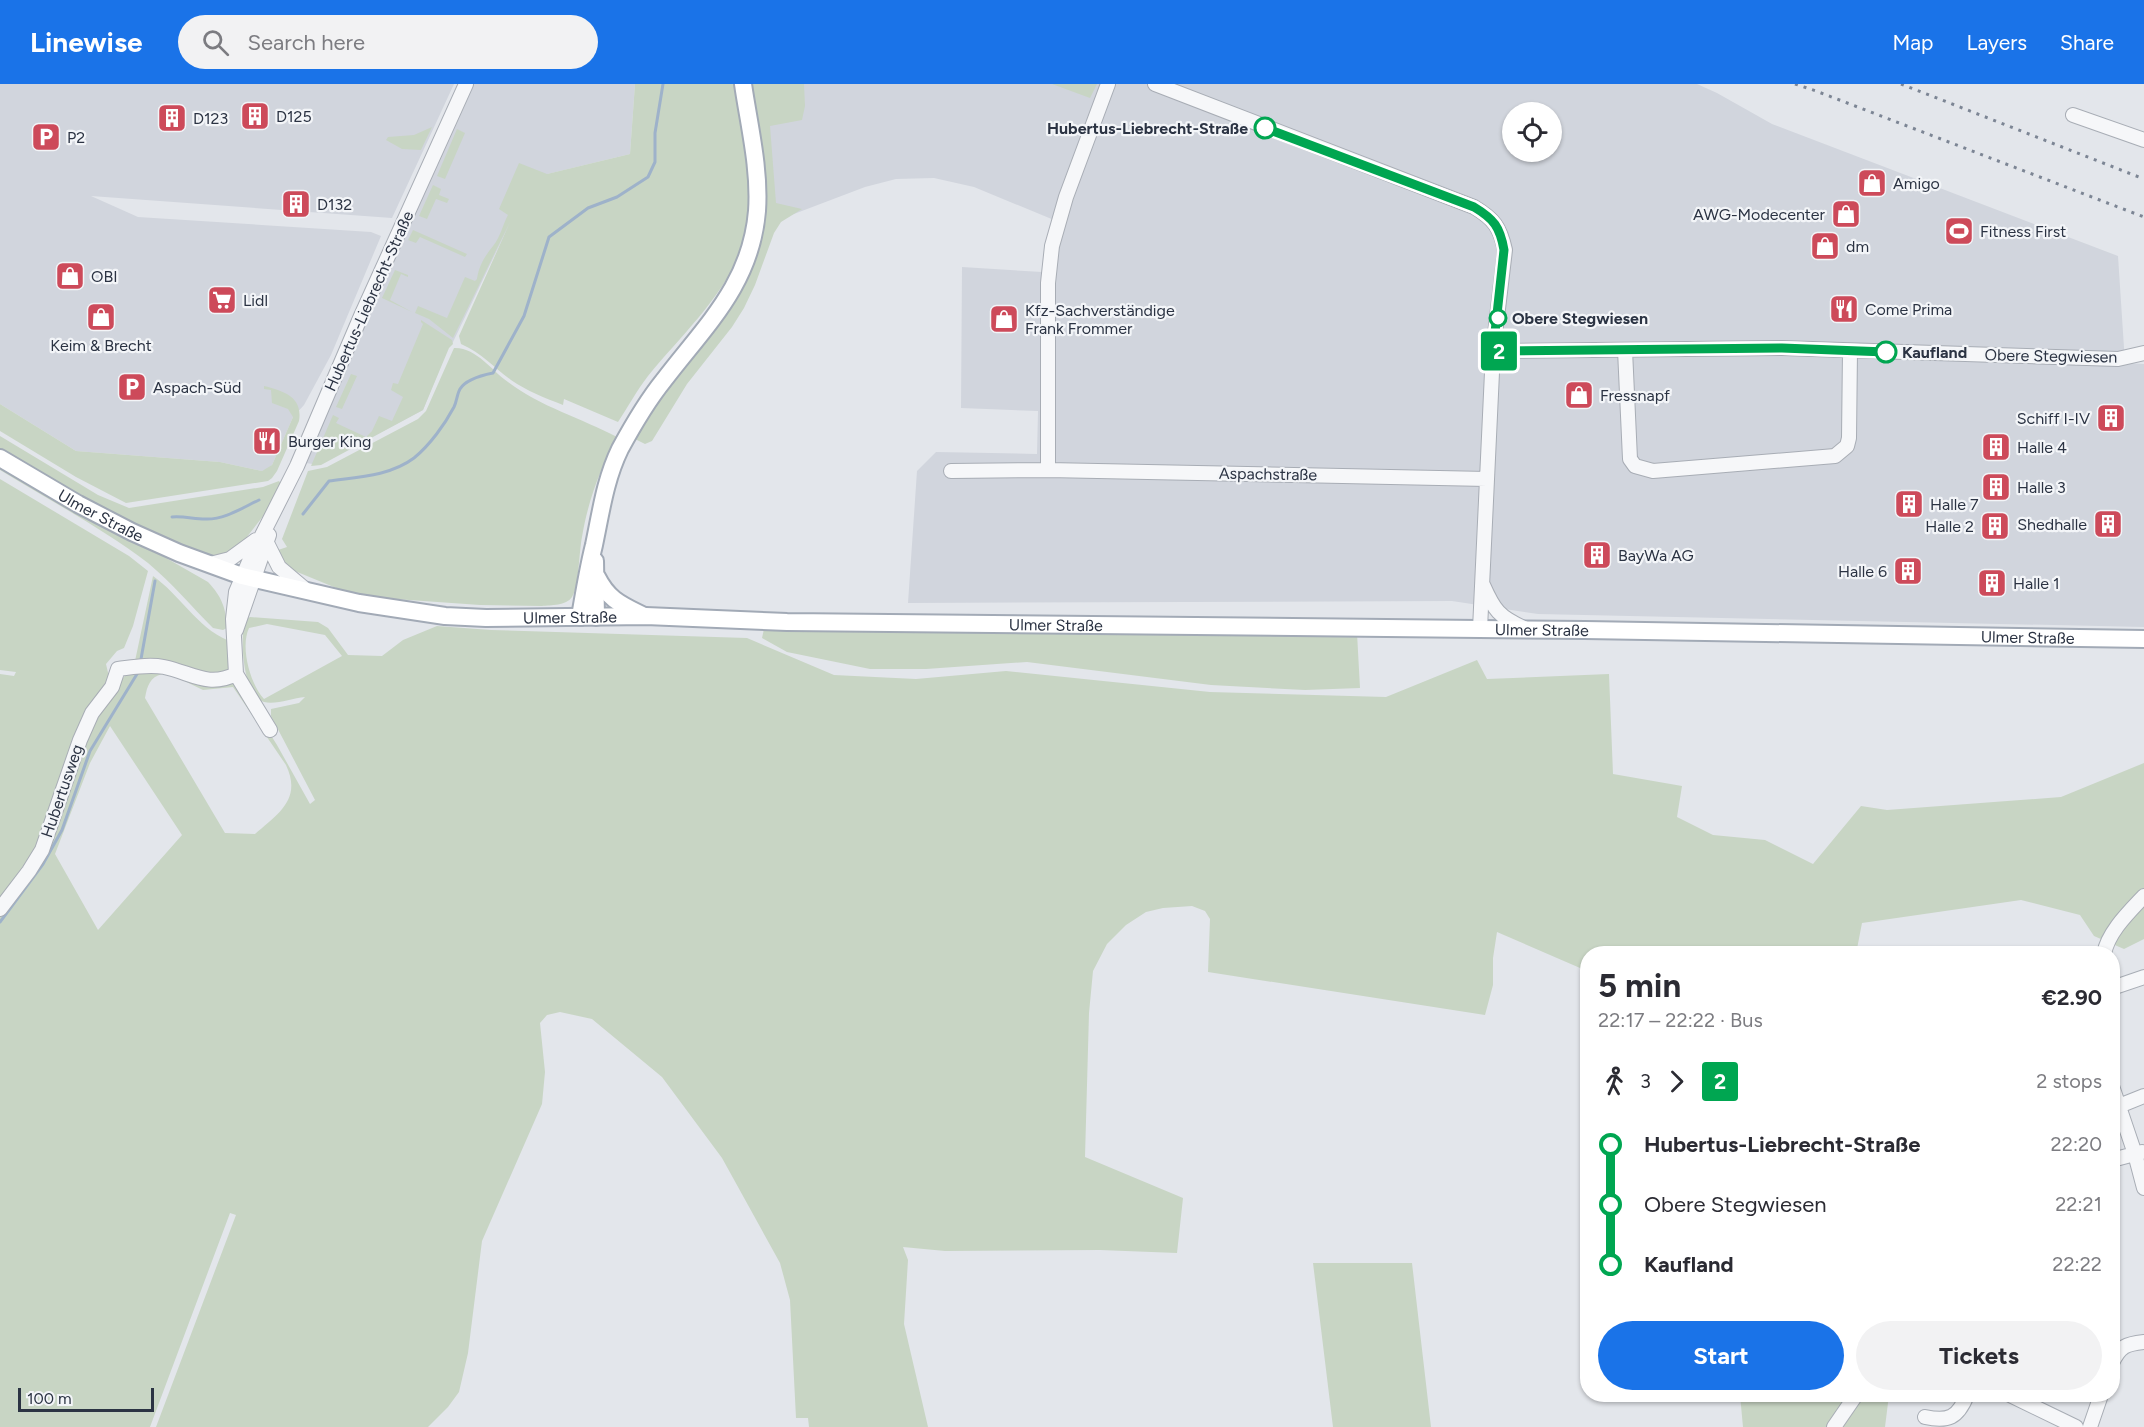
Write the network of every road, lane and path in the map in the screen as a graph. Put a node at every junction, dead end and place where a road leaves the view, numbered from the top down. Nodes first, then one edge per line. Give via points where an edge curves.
1 (466, 84) edge
2 (743, 84) edge
3 (1108, 84) edge
4 (1155, 84) edge
5 (2073, 115) dead end
6 (2144, 140) edge
7 (1625, 350) junction
8 (1493, 351) junction
9 (1850, 351) junction
10 (2144, 353) edge
11 (0, 458) edge
12 (1048, 470) junction
13 (951, 471) dead end
14 (1487, 479) junction
15 (264, 540) junction
16 (594, 545) junction
17 (210, 564) junction
18 (597, 575) junction
19 (249, 578) junction
20 (1482, 583) junction
21 (308, 591) junction
22 (646, 616) junction
23 (588, 617) junction
24 (1480, 629) junction
25 (1528, 630) junction
26 (2144, 639) edge
27 (236, 674) junction
28 (270, 730) dead end
29 (2144, 896) edge
30 (0, 909) edge
31 (2107, 946) edge
32 (2144, 977) edge
33 (2120, 985) edge
34 (2144, 1096) edge
35 (2120, 1106) edge
36 (2120, 1108) edge
37 (2140, 1152) edge
38 (2120, 1158) edge
39 (2144, 1188) edge
40 (2144, 1342) edge
41 (2120, 1349) edge
42 (1851, 1402) edge
43 (1963, 1402) edge
44 (2024, 1402) edge
45 (2099, 1402) edge
46 (1925, 1417) dead end
47 (1834, 1427) edge
48 (2076, 1427) edge
49 (2090, 1427) edge

1 - 15 street, Hubertus-Liebrecht-Straße
2 - 16 main road via 757,181 753,242 724,304 639,415 620,450 609,475
3 - 12 street via 1052,246 1048,283
4 - 8 street via 1488,215 1502,235 1504,250
5 - 6 street
7 - 8 street, Obere Stegwiesen
7 - 9 street, Obere Stegwiesen
7 - 9 street via 1630,459 1635,466 1653,471 1836,456 1847,446 1849,438
8 - 14 street
9 - 10 street, Obere Stegwiesen via 2118,359
11 - 17 main road, Ulmer Straße via 132,532
12 - 13 street, Aspachstraße
12 - 14 street, Aspachstraße
14 - 20 street
15 - 17 street via 230,559
15 - 19 street, Hubertus-Liebrecht-Straße
15 - 21 street via 279,567
16 - 18 main road
16 - 23 main road via 588,564
17 - 19 main road, Ulmer Straße
18 - 22 main road via 604,591 618,603
18 - 23 main road
19 - 21 main road, Ulmer Straße
19 - 27 street, Hubertus-Liebrecht-Straße via 233,605
20 - 24 street
20 - 25 street via 1499,615
21 - 23 main road, Ulmer Straße via 445,616
22 - 23 main road, Ulmer Straße
22 - 24 main road, Ulmer Straße
24 - 25 main road, Ulmer Straße
25 - 26 main road, Ulmer Straße
27 - 28 street
27 - 30 street, Hubertusweg via 209,681 163,667 118,669 112,687 92,713 80,740 42,850
29 - 31 street
32 - 33 street
34 - 35 street
36 - 37 street
37 - 38 street
37 - 39 street
40 - 41 street
42 - 47 street
43 - 46 street via 1948,1419
44 - 48 street
45 - 49 street

